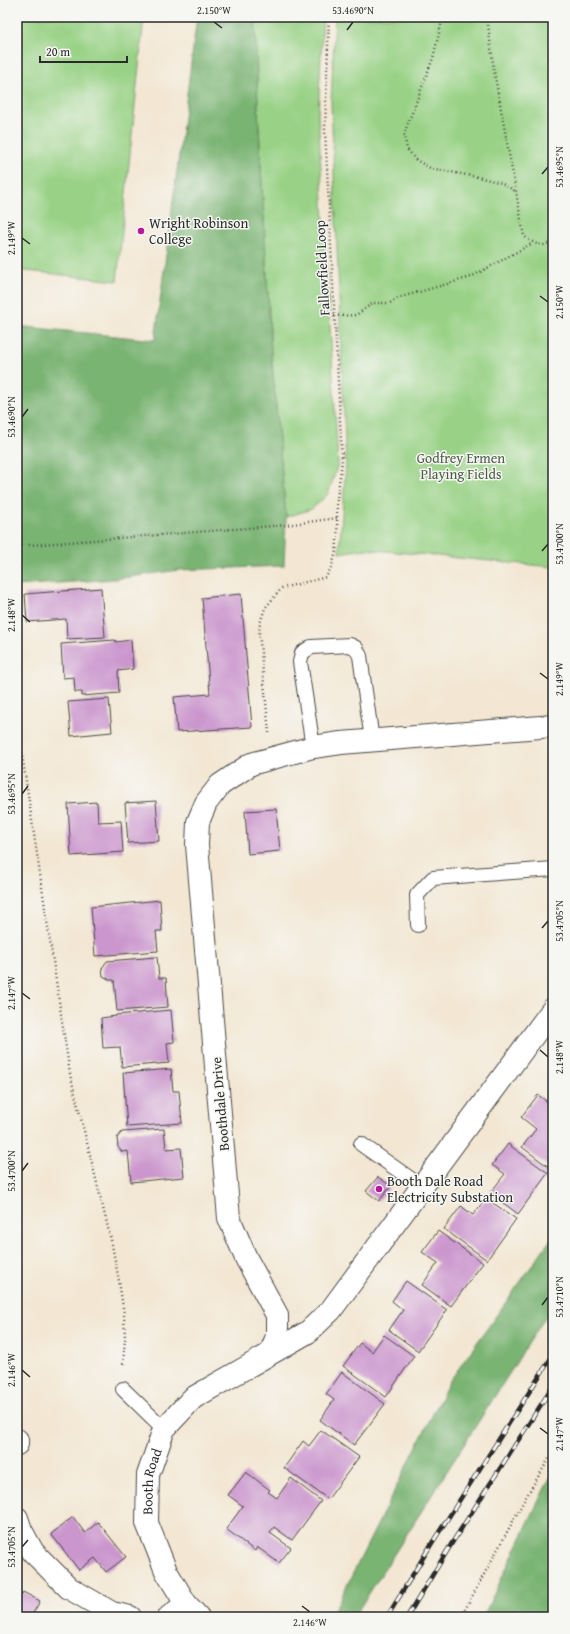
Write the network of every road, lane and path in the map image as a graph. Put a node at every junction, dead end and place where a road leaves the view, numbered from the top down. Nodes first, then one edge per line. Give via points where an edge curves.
1 (329, 17) edge
2 (443, 17) edge
3 (487, 17) edge
4 (516, 192) junction
5 (553, 240) edge
6 (533, 243) junction
7 (334, 316) junction
8 (337, 518) junction
9 (17, 545) edge
10 (17, 721) edge
11 (553, 726) edge
12 (269, 735) dead end
13 (372, 740) junction
14 (313, 747) junction
15 (553, 869) edge
16 (418, 925) dead end
17 (553, 1009) edge
18 (361, 1144) dead end
19 (422, 1187) junction
20 (271, 1352) junction
21 (123, 1389) joint
22 (164, 1429) junction
23 (17, 1440) edge
24 (17, 1444) edge
25 (553, 1452) edge
26 (18, 1527) edge
27 (192, 1611) edge
28 (130, 1617) edge
29 (169, 1617) edge
30 (461, 1617) edge

1 - 7 path, Fallowfield Loop via 325,129
2 - 4 path via 433,58 404,134 407,149 416,160 430,168 501,183
3 - 4 path via 495,78
4 - 6 path via 524,236
5 - 6 path via 540,246
6 - 7 path via 471,277 398,298 390,303 373,303 356,315
7 - 8 path, Fallowfield Loop via 342,460
8 - 9 path via 286,525
8 - 12 path, Fallowfield Loop via 338,545 326,577 282,588 265,608 260,623
10 - 21 path via 70,1074 119,1281 125,1338
11 - 13 street, Boothdale Drive
13 - 14 street, Boothdale Drive
13 - 14 lane via 360,656 356,648 350,645 311,647 302,653 300,662
14 - 20 street, Boothdale Drive via 251,764 220,785 206,803 198,822 229,1218 246,1258 277,1315 277,1336
15 - 16 lane via 433,878 417,895
17 - 19 street
18 - 19 lane
19 - 20 street via 331,1310 308,1332
20 - 22 street via 193,1398
21 - 22 lane
22 - 27 street, Booth Road via 148,1475 147,1523 166,1570
23 - 24 street
25 - 30 path
26 - 28 street via 33,1552 69,1588 112,1613
27 - 29 street

